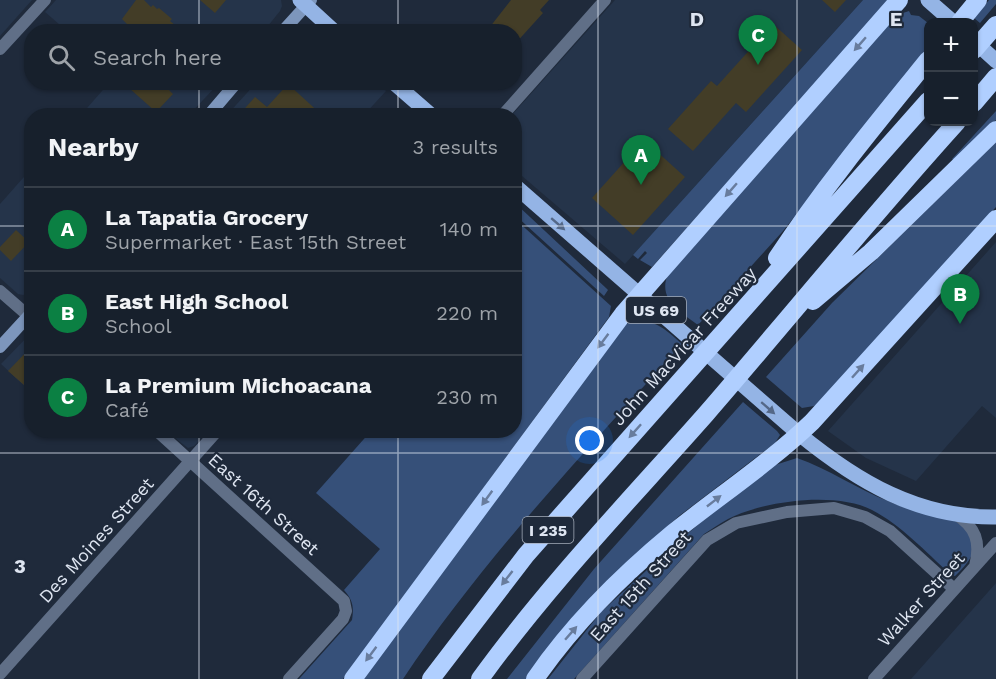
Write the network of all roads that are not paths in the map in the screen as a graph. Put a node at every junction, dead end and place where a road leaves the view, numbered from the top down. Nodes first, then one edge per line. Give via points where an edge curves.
1 (45, 0) edge
2 (605, 0) edge
3 (899, 0) edge
4 (978, 0) edge
5 (306, 2) edge
6 (932, 4) edge
7 (948, 18) edge
8 (963, 18) edge
9 (288, 24) edge
10 (327, 24) edge
11 (996, 25) edge
12 (978, 44) edge
13 (978, 45) edge
14 (0, 50) edge
15 (996, 61) edge
16 (924, 65) edge
17 (996, 77) edge
18 (230, 90) edge
19 (402, 90) edge
20 (978, 98) edge
21 (924, 106) edge
22 (215, 108) edge
23 (423, 108) edge
24 (509, 108) edge
25 (953, 126) edge
26 (996, 130) edge
27 (522, 192) edge
28 (996, 219) edge
29 (0, 291) edge
30 (639, 295) junction
31 (24, 310) edge
32 (742, 312) junction
33 (24, 321) edge
34 (777, 331) junction
35 (0, 347) edge
36 (799, 434) junction
37 (164, 438) edge
38 (211, 438) edge
39 (190, 462) junction
40 (954, 514) junction
41 (996, 517) edge
42 (996, 543) edge
43 (974, 567) junction
44 (954, 589) junction
45 (0, 674) edge
46 (289, 679) edge
47 (353, 679) edge
48 (431, 679) edge
49 (480, 679) edge
50 (535, 679) edge
51 (582, 679) edge
52 (874, 679) edge

1 - 14 street
2 - 24 street
3 -> 30 highway
4 - 8 highway
5 - 9 main road
5 - 10 main road
6 - 7 main road
11 - 13 highway
12 - 15 main road
16 - 32 highway via 808,213
17 - 20 highway
18 - 22 main road
19 - 23 main road
21 - 32 highway, John MacVicar Freeway / I 235
25 - 34 highway, I 235
26 - 34 highway via 871,252
27 -> 30 main road, US 69
36 -> 28 highway
29 - 31 street
30 -> 36 main road, US 69
30 -> 47 highway
32 -> 48 highway, John MacVicar Freeway / I 235 via 526,555
33 - 35 main road
34 - 49 highway, I 235 via 551,587
36 - 40 main road, US 69 via 847,471 893,497
50 -> 36 highway via 593,607 634,566
37 - 39 street, East 16th Street
38 - 39 street, Des Moines Street
39 - 45 street, Des Moines Street
39 - 46 street, East 16th Street via 346,606 343,620
40 - 41 main road, US 69
40 - 43 street via 973,530 978,554
42 - 43 street, Walker Street
43 - 44 street, Walker Street
44 - 51 street, East 15th Street via 890,531 858,515 834,508 787,512 736,523 707,540
44 - 52 street, Walker Street

